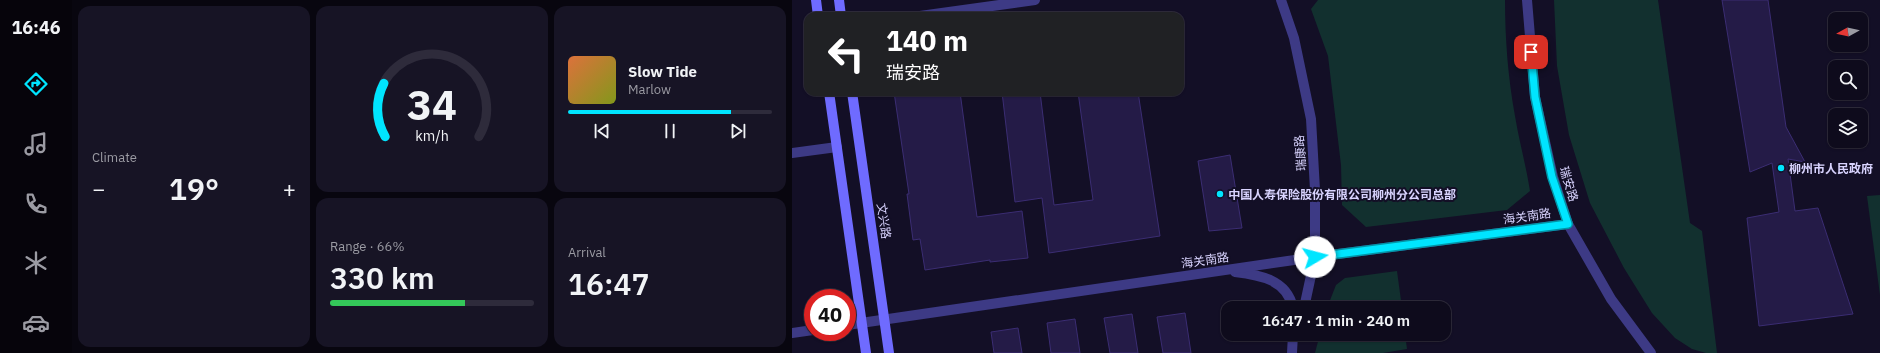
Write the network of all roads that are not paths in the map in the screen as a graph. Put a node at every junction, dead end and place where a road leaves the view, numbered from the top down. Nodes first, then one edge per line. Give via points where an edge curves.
1 (816, 0) edge
2 (839, 0) edge
3 (1034, 0) edge
4 (1281, 0) edge
5 (1527, 0) edge
6 (818, 12) edge
7 (840, 12) edge
8 (948, 12) edge
9 (830, 96) edge
10 (853, 96) edge
11 (837, 147) junction
12 (792, 153) edge
13 (1568, 224) junction
14 (1315, 257) junction
15 (1223, 270) junction
16 (1290, 301) edge
17 (1306, 301) edge
18 (885, 320) junction
19 (862, 323) junction
20 (856, 324) edge
21 (804, 331) edge
22 (792, 333) edge
23 (1293, 341) edge
24 (1296, 341) edge
25 (866, 353) edge
26 (889, 353) edge
27 (1292, 353) edge
28 (1651, 353) edge

1 - 6 main road
2 - 7 main road
3 - 8 street
4 - 14 street, 瑞康路 via 1294,38 1311,119
5 - 13 street, 瑞安路 via 1535,97 1552,177
9 - 11 main road
10 - 18 main road, 文兴路
11 - 12 street
11 - 19 main road
13 - 14 street, 海关南路
13 - 28 street, 瑞安路 via 1611,299
14 - 15 street, 海关南路
14 - 17 street, 瑞康路
15 - 16 street via 1257,275 1275,281
15 - 18 street, 海关南路
18 - 19 street, 海关南路
18 - 26 main road, 文兴路
19 - 20 street, 海关南路
19 - 25 main road
21 - 22 street
23 - 27 street
24 - 27 street

